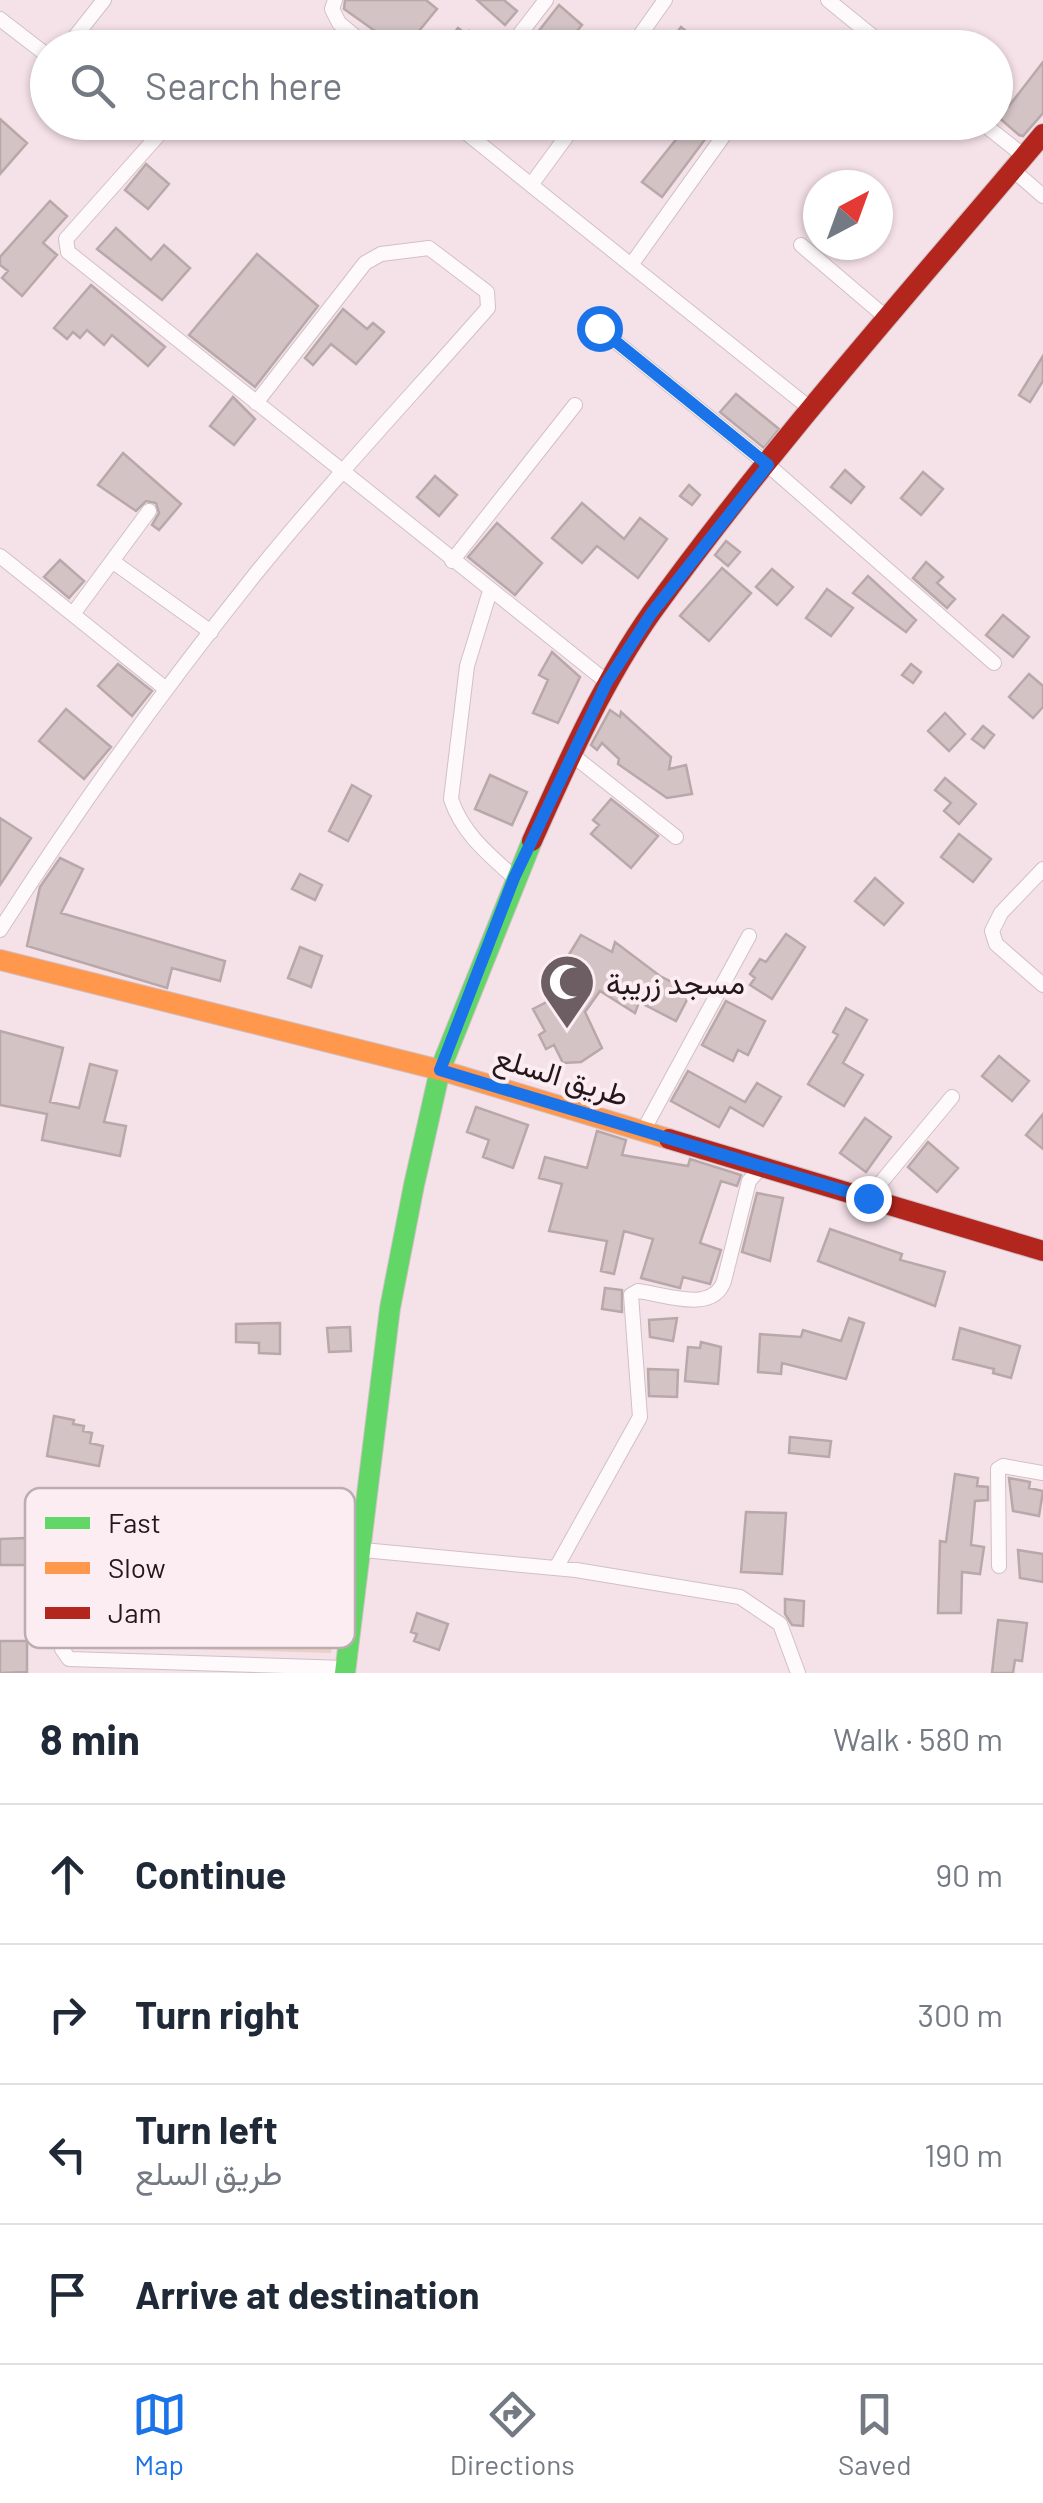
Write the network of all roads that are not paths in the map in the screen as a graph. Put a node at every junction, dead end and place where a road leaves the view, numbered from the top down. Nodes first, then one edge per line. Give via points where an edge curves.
1 (104, 0) edge
2 (335, 0) edge
3 (546, 0) edge
4 (665, 0) edge
5 (828, 0) edge
6 (0, 20) edge
7 (80, 30) edge
8 (349, 30) edge
9 (523, 30) edge
10 (644, 30) edge
11 (864, 30) edge
12 (30, 42) edge
13 (1043, 134) edge
14 (154, 140) edge
15 (475, 140) edge
16 (563, 140) edge
17 (720, 140) edge
18 (998, 140) edge
19 (1019, 163) junction
20 (530, 184) junction
21 (1043, 196) edge
22 (801, 245) dead end
23 (631, 265) junction
24 (888, 320) junction
25 (599, 328) dead end
26 (256, 402) junction
27 (575, 405) dead end
28 (812, 410) junction
29 (768, 465) junction
30 (343, 473) junction
31 (149, 511) dead end
32 (0, 556) edge
33 (112, 561) junction
34 (452, 561) junction
35 (490, 591) junction
36 (73, 614) junction
37 (210, 632) junction
38 (994, 663) dead end
39 (607, 682) junction
40 (166, 689) junction
41 (572, 754) junction
42 (676, 837) dead end
43 (1043, 869) edge
44 (514, 878) junction
45 (0, 930) edge
46 (749, 936) dead end
47 (0, 960) edge
48 (1043, 984) edge
49 (440, 1070) junction
50 (952, 1096) dead end
51 (643, 1131) junction
52 (762, 1166) junction
53 (868, 1198) junction
54 (1043, 1251) edge
55 (1043, 1473) edge
56 (364, 1550) junction
57 (999, 1566) dead end
58 (556, 1568) junction
59 (355, 1610) edge
60 (62, 1648) edge
61 (346, 1670) edge
62 (798, 1673) edge

1 - 7 street
2 - 8 street via 332,8
3 - 9 street
4 - 10 street
5 - 11 street
6 - 12 street
13 - 19 street
14 - 26 street via 64,244
15 - 20 street
16 - 20 street
17 - 23 street
18 - 19 street
19 - 21 street
19 - 24 street
20 - 23 street
22 - 24 street
23 - 28 street
24 - 28 street
25 - 29 street
26 - 30 street
26 - 30 street via 366,263 382,254 429,248 447,258 487,292 488,308
27 - 34 street
28 - 29 street
29 - 38 street
29 - 39 street via 651,614
30 - 34 street
30 - 37 street
31 - 33 street
32 - 36 street
33 - 36 street
33 - 37 street
34 - 35 street
35 - 39 street
35 - 44 street via 467,666 451,799 481,848
36 - 40 street
37 - 40 street
39 - 41 street
40 - 45 street
41 - 42 street
41 - 44 street
43 - 48 street via 992,931 996,944
44 - 49 street
46 - 51 street
47 - 49 street, طريق السلع
49 - 51 street, طريق السلع
49 - 56 street via 390,1308
50 - 53 street
51 - 52 street, طريق السلع
52 - 53 street, طريق السلع
52 - 58 street via 748,1181 715,1296 703,1301 638,1290 631,1296 640,1416
53 - 54 street, طريق السلع
55 - 57 street via 998,1469
56 - 58 street
56 - 59 street
58 - 62 street via 740,1597 780,1624
60 - 61 street via 70,1659

